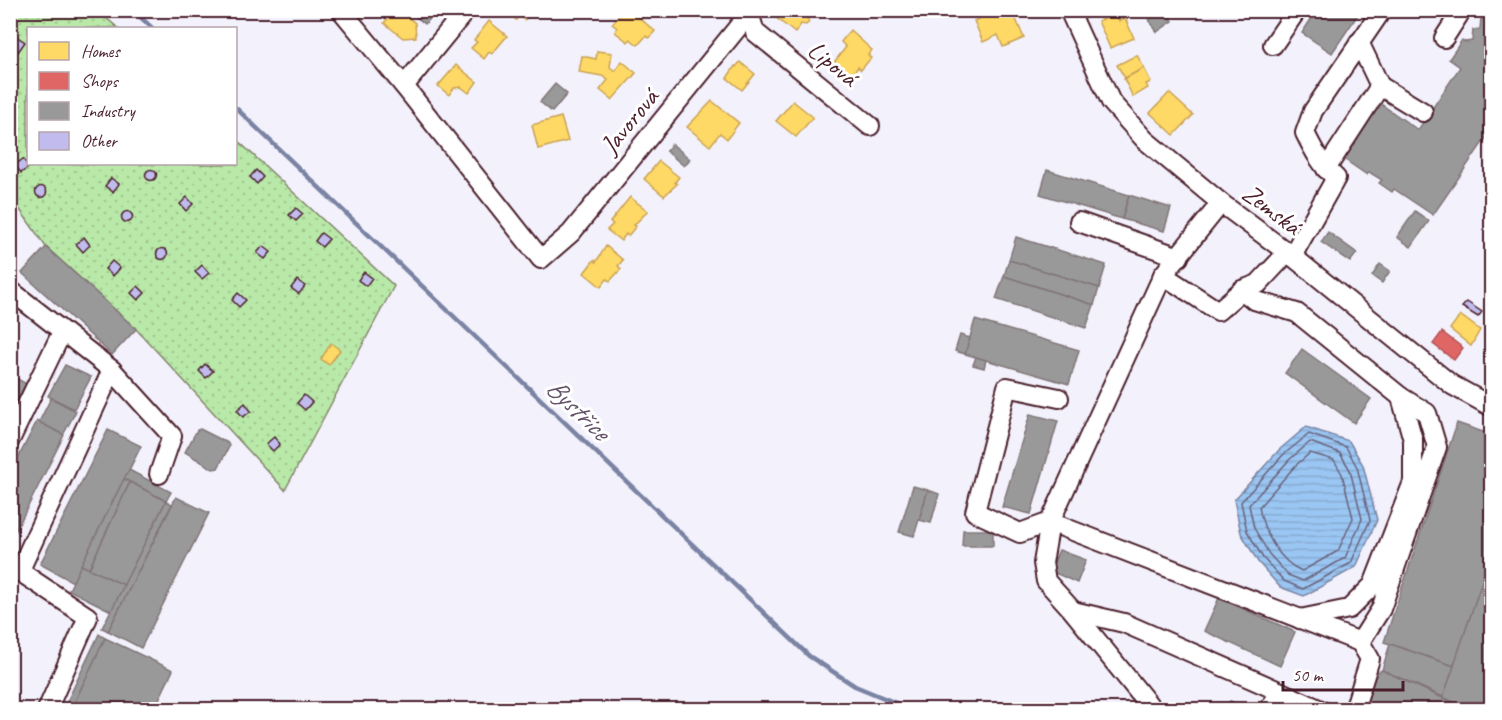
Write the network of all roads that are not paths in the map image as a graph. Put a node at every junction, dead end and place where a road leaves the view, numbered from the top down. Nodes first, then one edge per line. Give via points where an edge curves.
1 (341, 10) edge
2 (466, 10) edge
3 (1069, 10) edge
4 (1297, 10) edge
5 (1382, 10) edge
6 (1462, 10) edge
7 (750, 11) edge
8 (1444, 38) dead end
9 (1359, 42) junction
10 (1273, 45) dead end
11 (405, 86) junction
12 (1380, 86) junction
13 (1423, 112) dead end
14 (870, 126) dead end
15 (1326, 169) junction
16 (1221, 203) junction
17 (1078, 222) dead end
18 (1290, 255) junction
19 (1179, 257) junction
20 (1163, 275) junction
21 (10, 290) edge
22 (1242, 290) junction
23 (62, 332) junction
24 (112, 370) junction
25 (1401, 397) junction
26 (1059, 398) dead end
27 (1491, 407) edge
28 (10, 440) edge
29 (159, 474) dead end
30 (1050, 522) junction
31 (15, 568) edge
32 (1073, 611) junction
33 (1300, 619) junction
34 (1360, 642) junction
35 (1281, 692) junction
36 (47, 710) edge
37 (1153, 710) edge
38 (1268, 710) edge
39 (1321, 710) edge
40 (1354, 710) edge

1 - 11 street
2 - 11 street
3 - 16 street, Zemská via 1111,102 1145,140
4 - 10 street
5 - 9 street
6 - 8 street
7 - 11 street, Javorová via 571,233 541,259
7 - 14 street, Lipová via 755,33
9 - 12 street
9 - 15 street via 1313,111 1305,133
12 - 13 street
12 - 15 street
15 - 18 street via 1336,178
16 - 18 street, Zemská
16 - 19 street
17 - 19 street
18 - 22 street via 1258,284
18 - 27 street, Zemská via 1452,385
19 - 20 street
20 - 22 street via 1218,311
20 - 30 street
21 - 23 street
22 - 25 street via 1254,300 1297,313
23 - 24 street
23 - 28 street
24 - 29 street via 172,436
24 - 31 street
25 - 33 street via 1413,440 1413,482 1373,585 1349,609
25 - 34 street via 1427,412 1437,447 1381,609
26 - 30 street via 1007,387 975,512 1020,533
30 - 32 street via 1043,563 1046,581
30 - 33 street
31 - 36 street via 88,616
32 - 35 street via 1124,623
32 - 37 street
33 - 34 street
34 - 40 street via 1370,660
35 - 38 street
35 - 39 street

